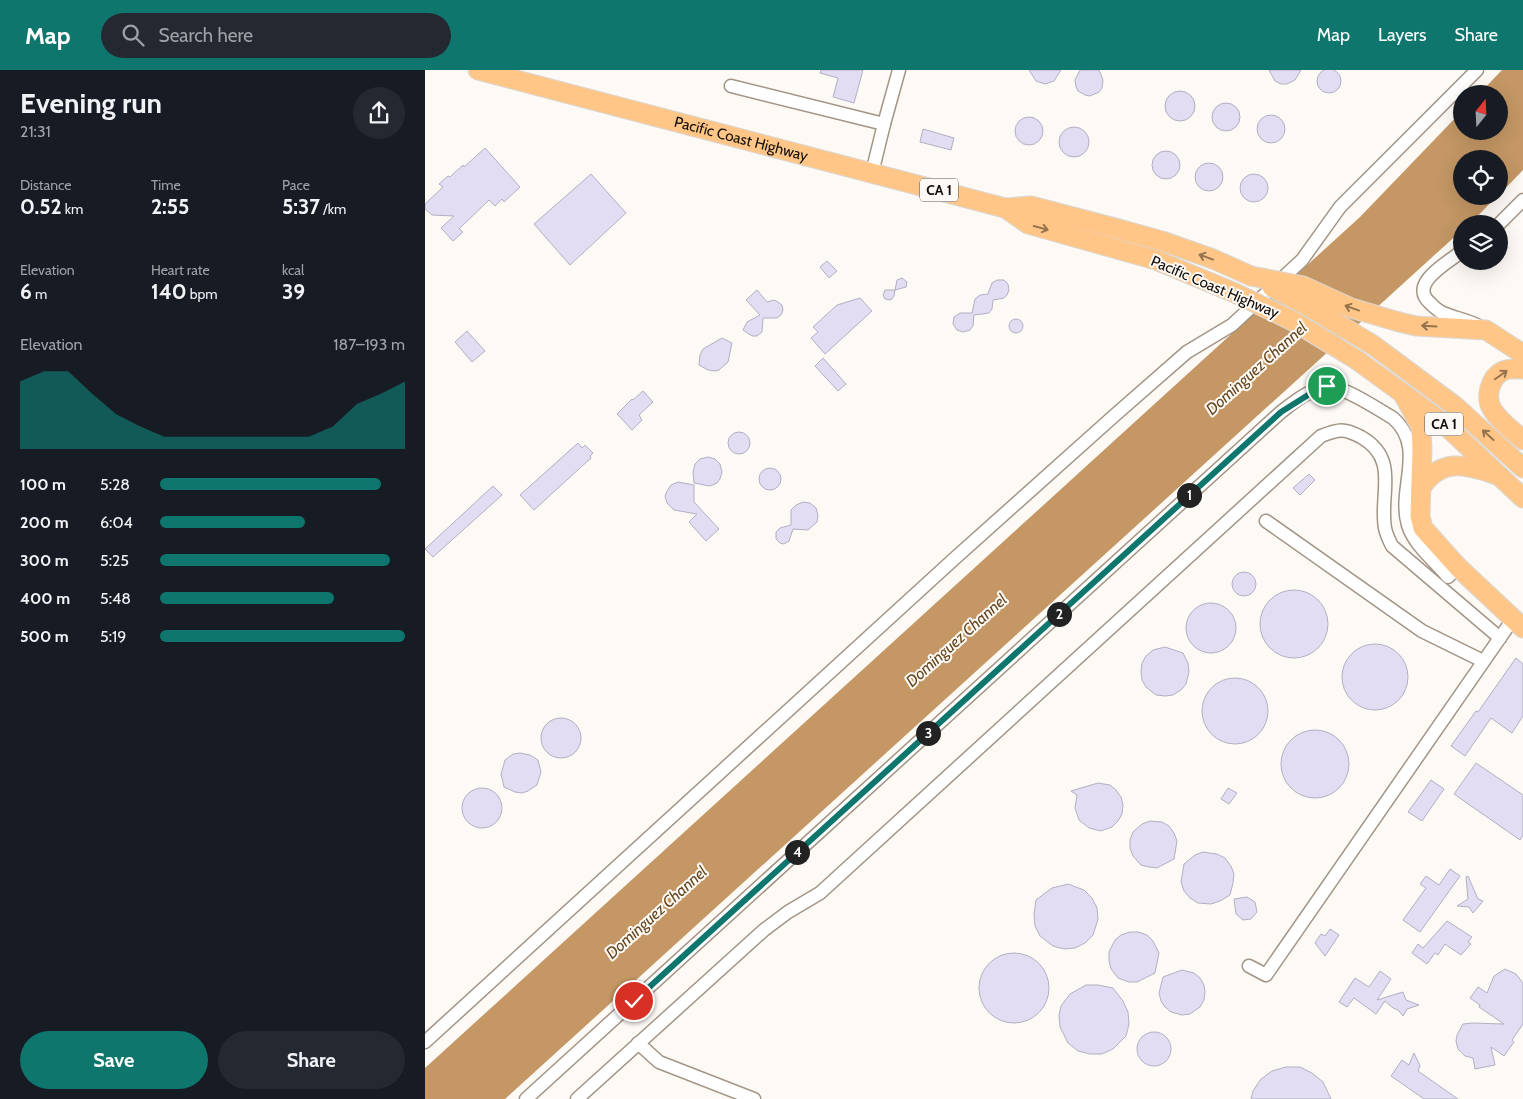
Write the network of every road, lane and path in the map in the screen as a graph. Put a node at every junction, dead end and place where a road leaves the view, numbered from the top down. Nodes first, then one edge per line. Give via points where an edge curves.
1 (478, 70) edge
2 (899, 70) edge
3 (1477, 70) edge
4 (508, 74) edge
5 (731, 86) dead end
6 (884, 124) junction
7 (872, 173) junction
8 (1523, 200) edge
9 (1005, 208) junction
10 (1508, 215) edge
11 (1453, 258) edge
12 (1251, 276) junction
13 (1486, 330) junction
14 (1523, 354) edge
15 (1523, 369) edge
16 (1403, 394) junction
17 (1523, 440) edge
18 (1523, 468) edge
19 (1499, 475) junction
20 (1421, 488) junction
21 (1523, 498) edge
22 (1265, 521) dead end
23 (1459, 567) junction
24 (1518, 623) edge
25 (1500, 638) junction
26 (1483, 661) junction
27 (1249, 966) dead end
28 (425, 1042) edge
29 (638, 1043) junction
30 (747, 1098) edge
31 (526, 1099) edge
32 (577, 1099) edge

1 - 4 highway, Pacific Coast Highway / CA 1
2 - 6 lane
3 - 28 lane via 1340,207 1302,260 1246,312 1187,352 1115,415
4 - 7 highway, Pacific Coast Highway / CA 1
5 - 6 lane
6 - 7 lane
7 - 9 highway, Pacific Coast Highway / CA 1
8 - 10 lane
12 -> 9 highway, Pacific Coast Highway / CA 1 via 1213,259 1115,228 1031,206
9 -> 16 highway, Pacific Coast Highway / CA 1, bridge via 1028,224 1156,260 1235,293 1295,322 1357,360
11 - 13 lane via 1432,274 1424,287 1424,294 1441,312
13 -> 12 highway, bridge via 1416,326 1351,308 1303,286
18 -> 12 highway, Pacific Coast Highway / CA 1, bridge via 1455,406 1373,345
13 - 14 highway
17 -> 15 highway via 1493,410 1489,400 1491,384 1497,375
16 - 19 highway, Pacific Coast Highway / CA 1 via 1442,422
16 - 20 highway via 1421,427
19 - 20 highway via 1471,466 1453,466 1428,476
19 - 21 highway, Pacific Coast Highway / CA 1
20 - 23 highway via 1423,528
22 - 26 lane via 1422,631
23 - 24 highway
23 - 31 lane via 1448,576 1409,527 1405,504 1410,447 1398,423 1340,388 1327,386 1304,397 1281,412
24 - 25 lane
25 - 26 lane
25 - 29 lane via 1391,546 1385,528 1383,458 1372,444 1354,433 1339,429 1321,436 820,893 764,930
26 - 27 lane via 1266,975
29 - 30 lane via 659,1062
29 - 32 lane

